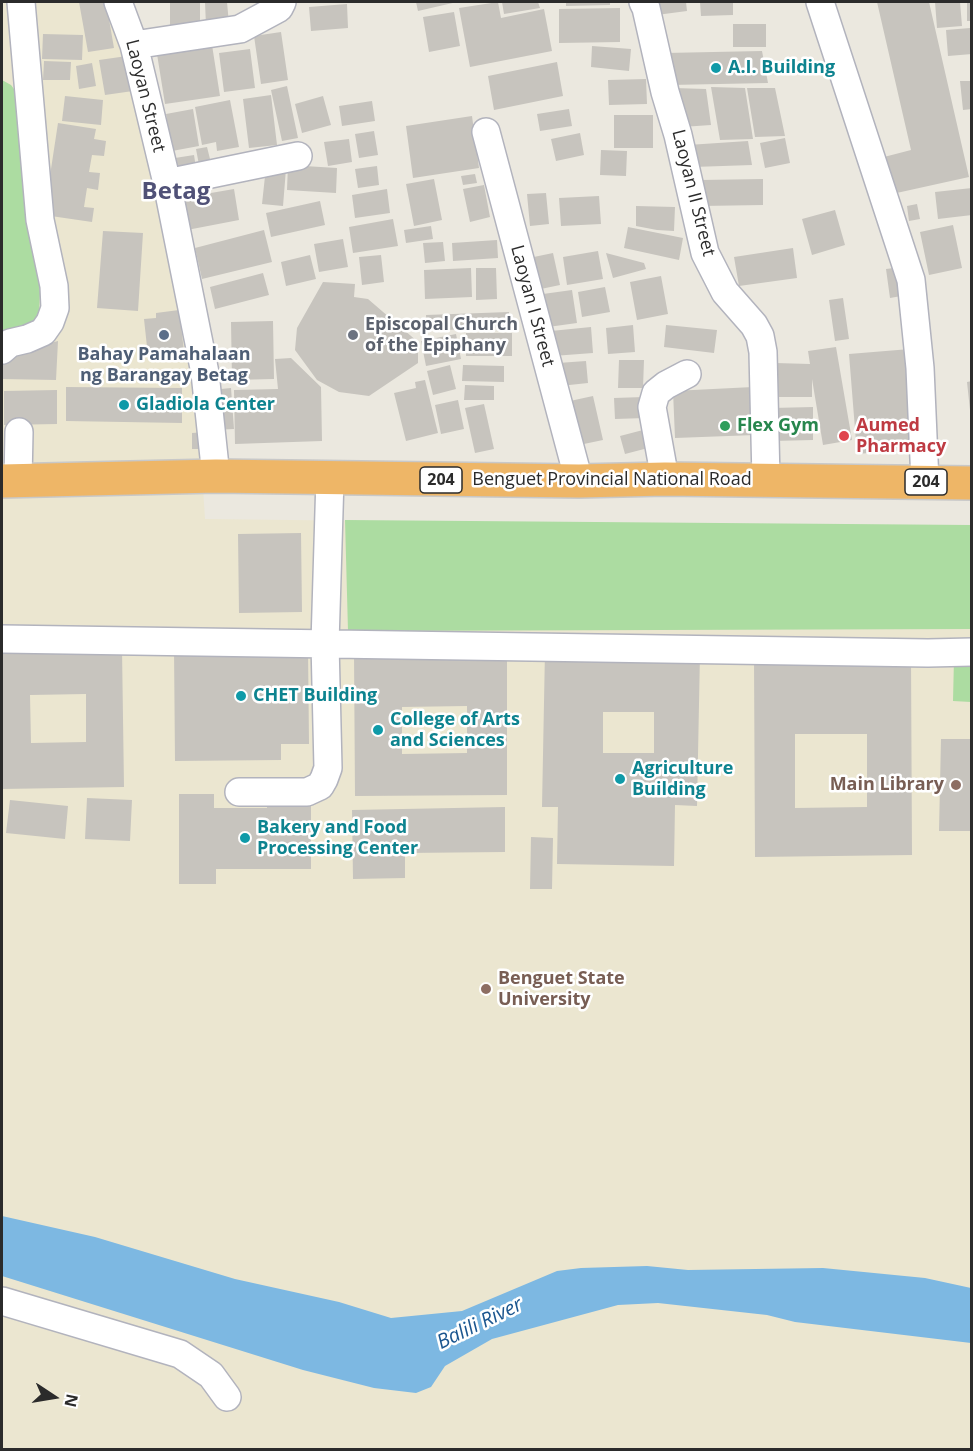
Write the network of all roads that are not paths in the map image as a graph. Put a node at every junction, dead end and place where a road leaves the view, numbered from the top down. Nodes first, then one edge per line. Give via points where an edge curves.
1 (21, 2) edge
2 (118, 2) edge
3 (282, 2) edge
4 (643, 2) edge
5 (820, 2) edge
6 (134, 45) junction
7 (486, 132) dead end
8 (298, 156) dead end
9 (167, 183) junction
10 (2, 350) edge
11 (687, 374) dead end
12 (19, 432) dead end
13 (216, 476) junction
14 (330, 478) junction
15 (665, 479) junction
16 (766, 480) junction
17 (10, 481) edge
18 (579, 481) junction
19 (925, 482) junction
20 (972, 483) edge
21 (2, 639) edge
22 (325, 643) junction
23 (972, 652) edge
24 (238, 792) dead end
25 (2, 1301) edge
26 (227, 1397) dead end

1 - 10 street via 40,220 55,308 42,332
2 - 6 street, Laoyan Street
3 - 6 street via 279,8 240,28
4 - 16 street, Laoyan II Street via 705,253 725,292 760,336
5 - 19 street via 911,280 924,418
6 - 9 street, Laoyan Street
7 - 18 street, Laoyan I Street
8 - 9 street
9 - 13 street, Laoyan Street via 206,373
11 - 15 street via 656,393 652,407
12 - 17 street
13 - 14 highway, Benguet Provincial National Road / 204
13 - 17 highway, Benguet Provincial National Road / 204
14 - 18 highway, Benguet Provincial National Road / 204
14 - 22 street
15 - 16 highway, Benguet Provincial National Road / 204
15 - 18 highway, Benguet Provincial National Road / 204
16 - 19 highway, Benguet Provincial National Road / 204
19 - 20 highway, Benguet Provincial National Road / 204
21 - 22 street
22 - 23 street
22 - 24 street via 328,768 320,786 308,792
25 - 26 street via 180,1354 211,1375

